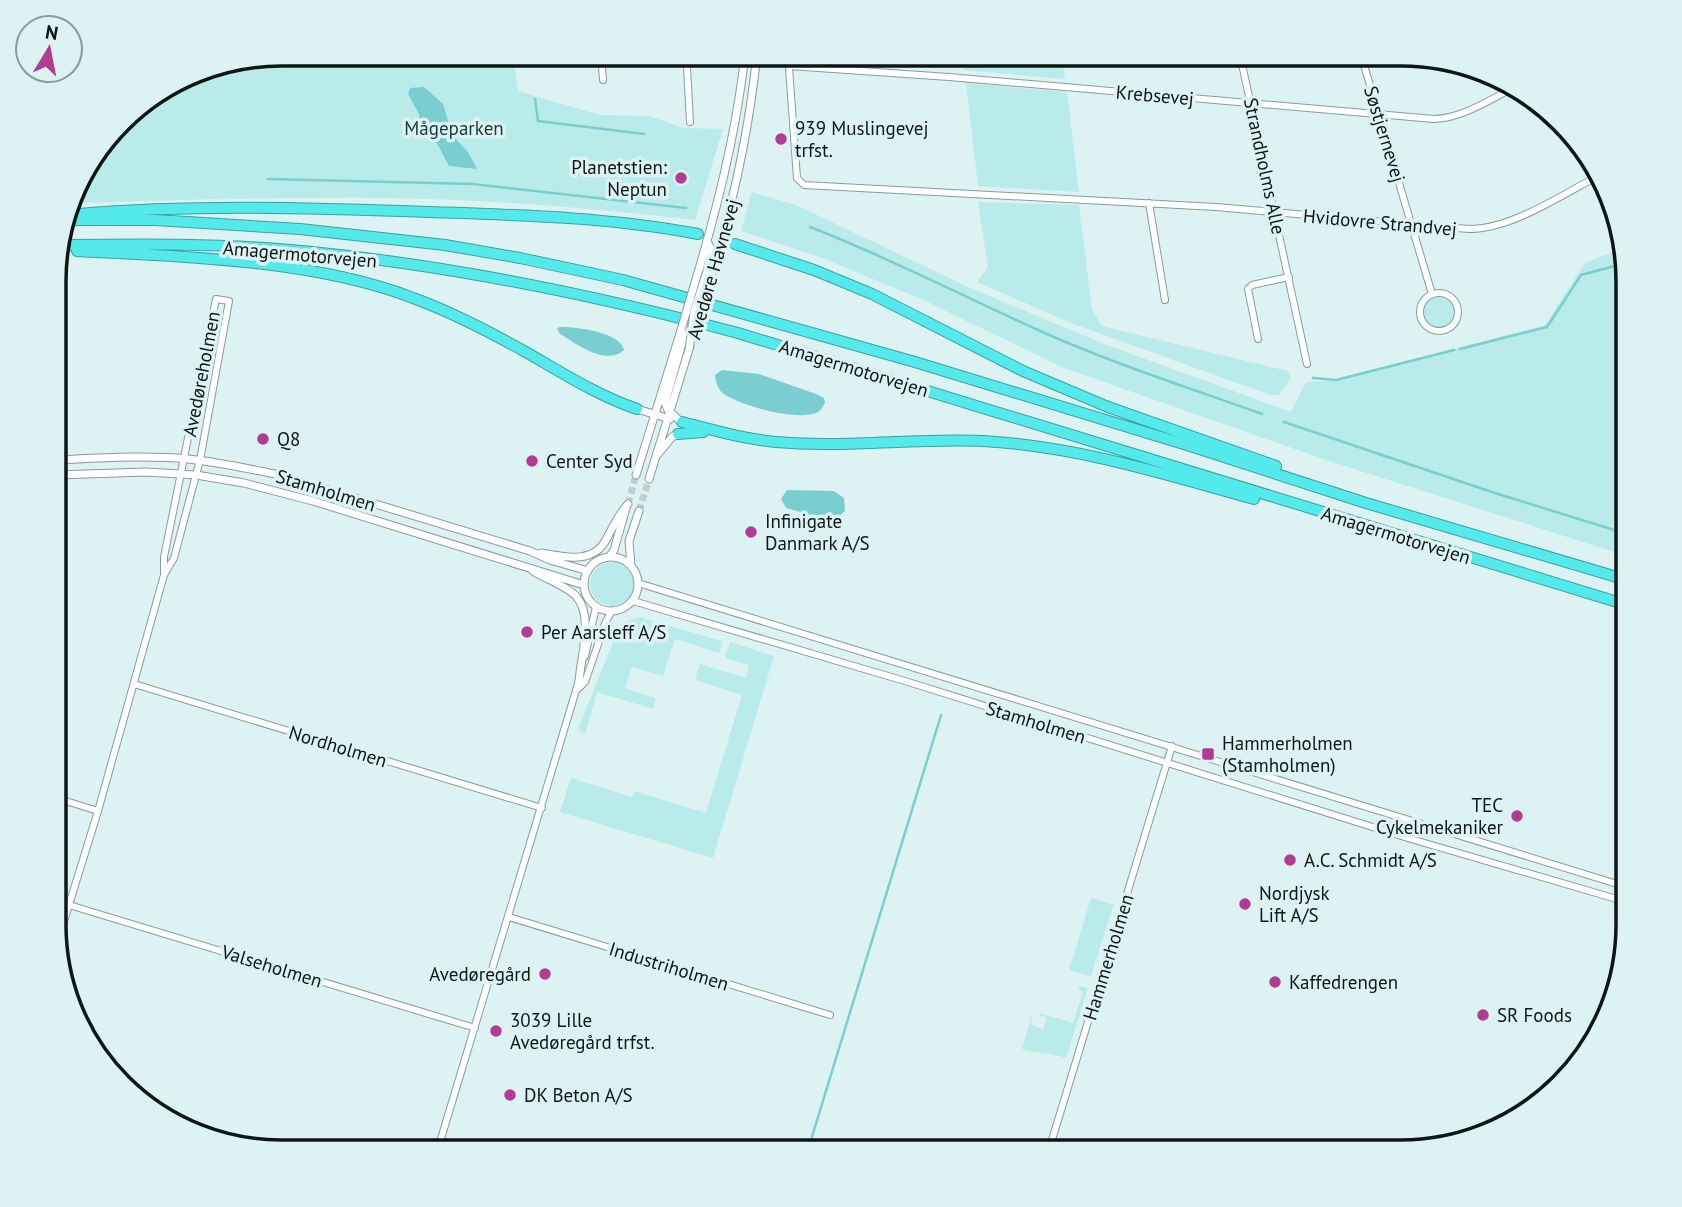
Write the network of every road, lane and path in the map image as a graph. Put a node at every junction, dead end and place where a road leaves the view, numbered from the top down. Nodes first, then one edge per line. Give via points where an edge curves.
1 (602, 66) edge
2 (687, 66) edge
3 (743, 66) edge
4 (755, 66) edge
5 (789, 66) edge
6 (796, 66) edge
7 (1243, 67) edge
8 (1365, 67) edge
9 (603, 80) dead end
10 (1503, 93) edge
11 (1251, 104) junction
12 (1380, 113) junction
13 (690, 122) dead end
14 (1590, 180) edge
15 (1149, 203) junction
16 (1275, 212) junction
17 (77, 215) edge
18 (76, 220) edge
19 (1412, 225) junction
20 (705, 238) junction
21 (722, 241) junction
22 (735, 244) joint
23 (70, 245) edge
24 (69, 251) edge
25 (706, 271) junction
26 (1289, 277) junction
27 (1432, 294) junction
28 (1166, 300) dead end
29 (1258, 339) dead end
30 (682, 348) junction
31 (1307, 364) dead end
32 (637, 409) joint
33 (655, 414) junction
34 (669, 415) junction
35 (681, 422) joint
36 (678, 434) joint
37 (729, 435) junction
38 (656, 457) junction
39 (66, 459) edge
40 (185, 459) junction
41 (200, 460) junction
42 (182, 474) junction
43 (66, 475) edge
44 (196, 475) junction
45 (636, 475) tunnel mouth
46 (649, 479) tunnel mouth
47 (1366, 503) junction
48 (639, 511) tunnel mouth
49 (1362, 525) junction
50 (530, 551) junction
51 (609, 557) junction
52 (523, 565) junction
53 (632, 566) junction
54 (587, 571) junction
55 (164, 575) junction
56 (1615, 576) edge
57 (638, 583) junction
58 (584, 584) junction
59 (633, 601) junction
60 (1615, 602) edge
61 (596, 607) junction
62 (612, 611) junction
63 (910, 667) junction
64 (905, 681) junction
65 (134, 684) junction
66 (578, 685) junction
67 (1172, 746) junction
68 (1167, 762) junction
69 (67, 801) edge
70 (542, 807) junction
71 (98, 811) junction
72 (1416, 821) junction
73 (1411, 839) junction
74 (1615, 883) edge
75 (1615, 898) edge
76 (69, 905) junction
77 (67, 912) edge
78 (509, 917) junction
79 (830, 1015) dead end
80 (475, 1028) junction
81 (441, 1140) edge
82 (1052, 1140) edge

1 - 9 street
2 - 13 street
3 - 20 street, Avedøre Havnevej via 734,140
4 - 21 street, Avedøre Havnevej via 746,144
5 - 15 street, Hvidovre Strandvej via 797,178 803,185
6 - 11 street, Krebsevej
7 - 11 street, Strandholms Alle
8 - 12 street, Søstjernevej
10 - 12 street, Krebsevej via 1449,118
11 - 12 street, Krebsevej
11 - 16 street, Strandholms Alle
12 - 19 street, Søstjernevej
14 - 19 street, Hvidovre Strandvej via 1495,226
15 - 16 street, Hvidovre Strandvej
15 - 28 street
16 - 19 street, Hvidovre Strandvej
16 - 26 street, Strandholms Alle
17 - 20 highway via 262,208 374,210 602,221
18 - 47 highway, Amagermotorvejen via 300,229 444,245 577,269 915,362
19 - 27 street, Søstjernevej
20 - 21 street
20 - 25 street, Avedøre Havnevej
21 - 22 street
21 - 25 street, Avedøre Havnevej
22 - 47 highway via 872,294 1023,371 1108,407
23 - 49 highway, Amagermotorvejen via 300,250 562,291 738,333
24 - 32 highway via 284,268 386,288 470,321 594,392
25 - 30 street, Avedøre Havnevej, bridge
25 - 30 street, Avedøre Havnevej, bridge via 683,321
26 - 29 street via 1248,289
26 - 31 street, Strandholms Alle
27 - 27 street, Søstjernevej via 1421,307 1421,318 1429,328 1441,331 1456,321 1457,304 1444,293
30 - 33 street, Avedøre Havnevej
30 - 34 street, Avedøre Havnevej
32 - 33 street
33 - 34 street
33 - 45 street, Avedøre Havnevej
34 - 35 street
34 - 38 street, Avedøre Havnevej
35 - 37 highway
36 - 37 highway
36 - 38 street
37 - 49 highway via 839,444 986,441 1067,450
38 - 46 street, Avedøre Havnevej
39 - 40 street, Stamholmen
40 - 41 street, Stamholmen
40 - 41 street, Avedøreholmen via 216,299 229,302
40 - 42 street, Avedøreholmen
41 - 44 street, Avedøreholmen
41 - 50 street, Stamholmen via 280,475
42 - 43 street, Stamholmen
42 - 44 street, Stamholmen
42 - 55 street, Avedøreholmen
44 - 52 street, Stamholmen via 275,490
44 - 55 street, Avedøreholmen via 174,558
47 - 56 highway, Amagermotorvejen
48 - 53 street via 629,541
49 - 60 highway, Amagermotorvejen
50 - 51 street via 581,558 596,551 628,504
50 - 54 street, Stamholmen
51 - 53 street
51 - 54 street
52 - 58 street, Stamholmen
52 - 66 street via 576,596 585,612
53 - 57 street
54 - 58 street
55 - 65 street, Avedøreholmen
57 - 59 street
57 - 63 street, Stamholmen
58 - 61 street
59 - 62 street
59 - 64 street, Stamholmen
61 - 62 street
61 - 66 street
62 - 66 street via 585,681
63 - 64 street
63 - 67 street, Stamholmen
64 - 68 street, Stamholmen
65 - 70 street, Nordholmen
65 - 71 street, Avedøreholmen
66 - 70 street
67 - 68 street
67 - 72 street, Stamholmen
68 - 73 street, Stamholmen
68 - 82 street, Hammerholmen
69 - 71 street
70 - 78 street
71 - 76 street, Avedøreholmen
72 - 73 street
72 - 74 street, Stamholmen
73 - 75 street, Stamholmen
76 - 77 street, Avedøreholmen
76 - 80 street, Valseholmen
78 - 79 street, Industriholmen
78 - 80 street
80 - 81 street

